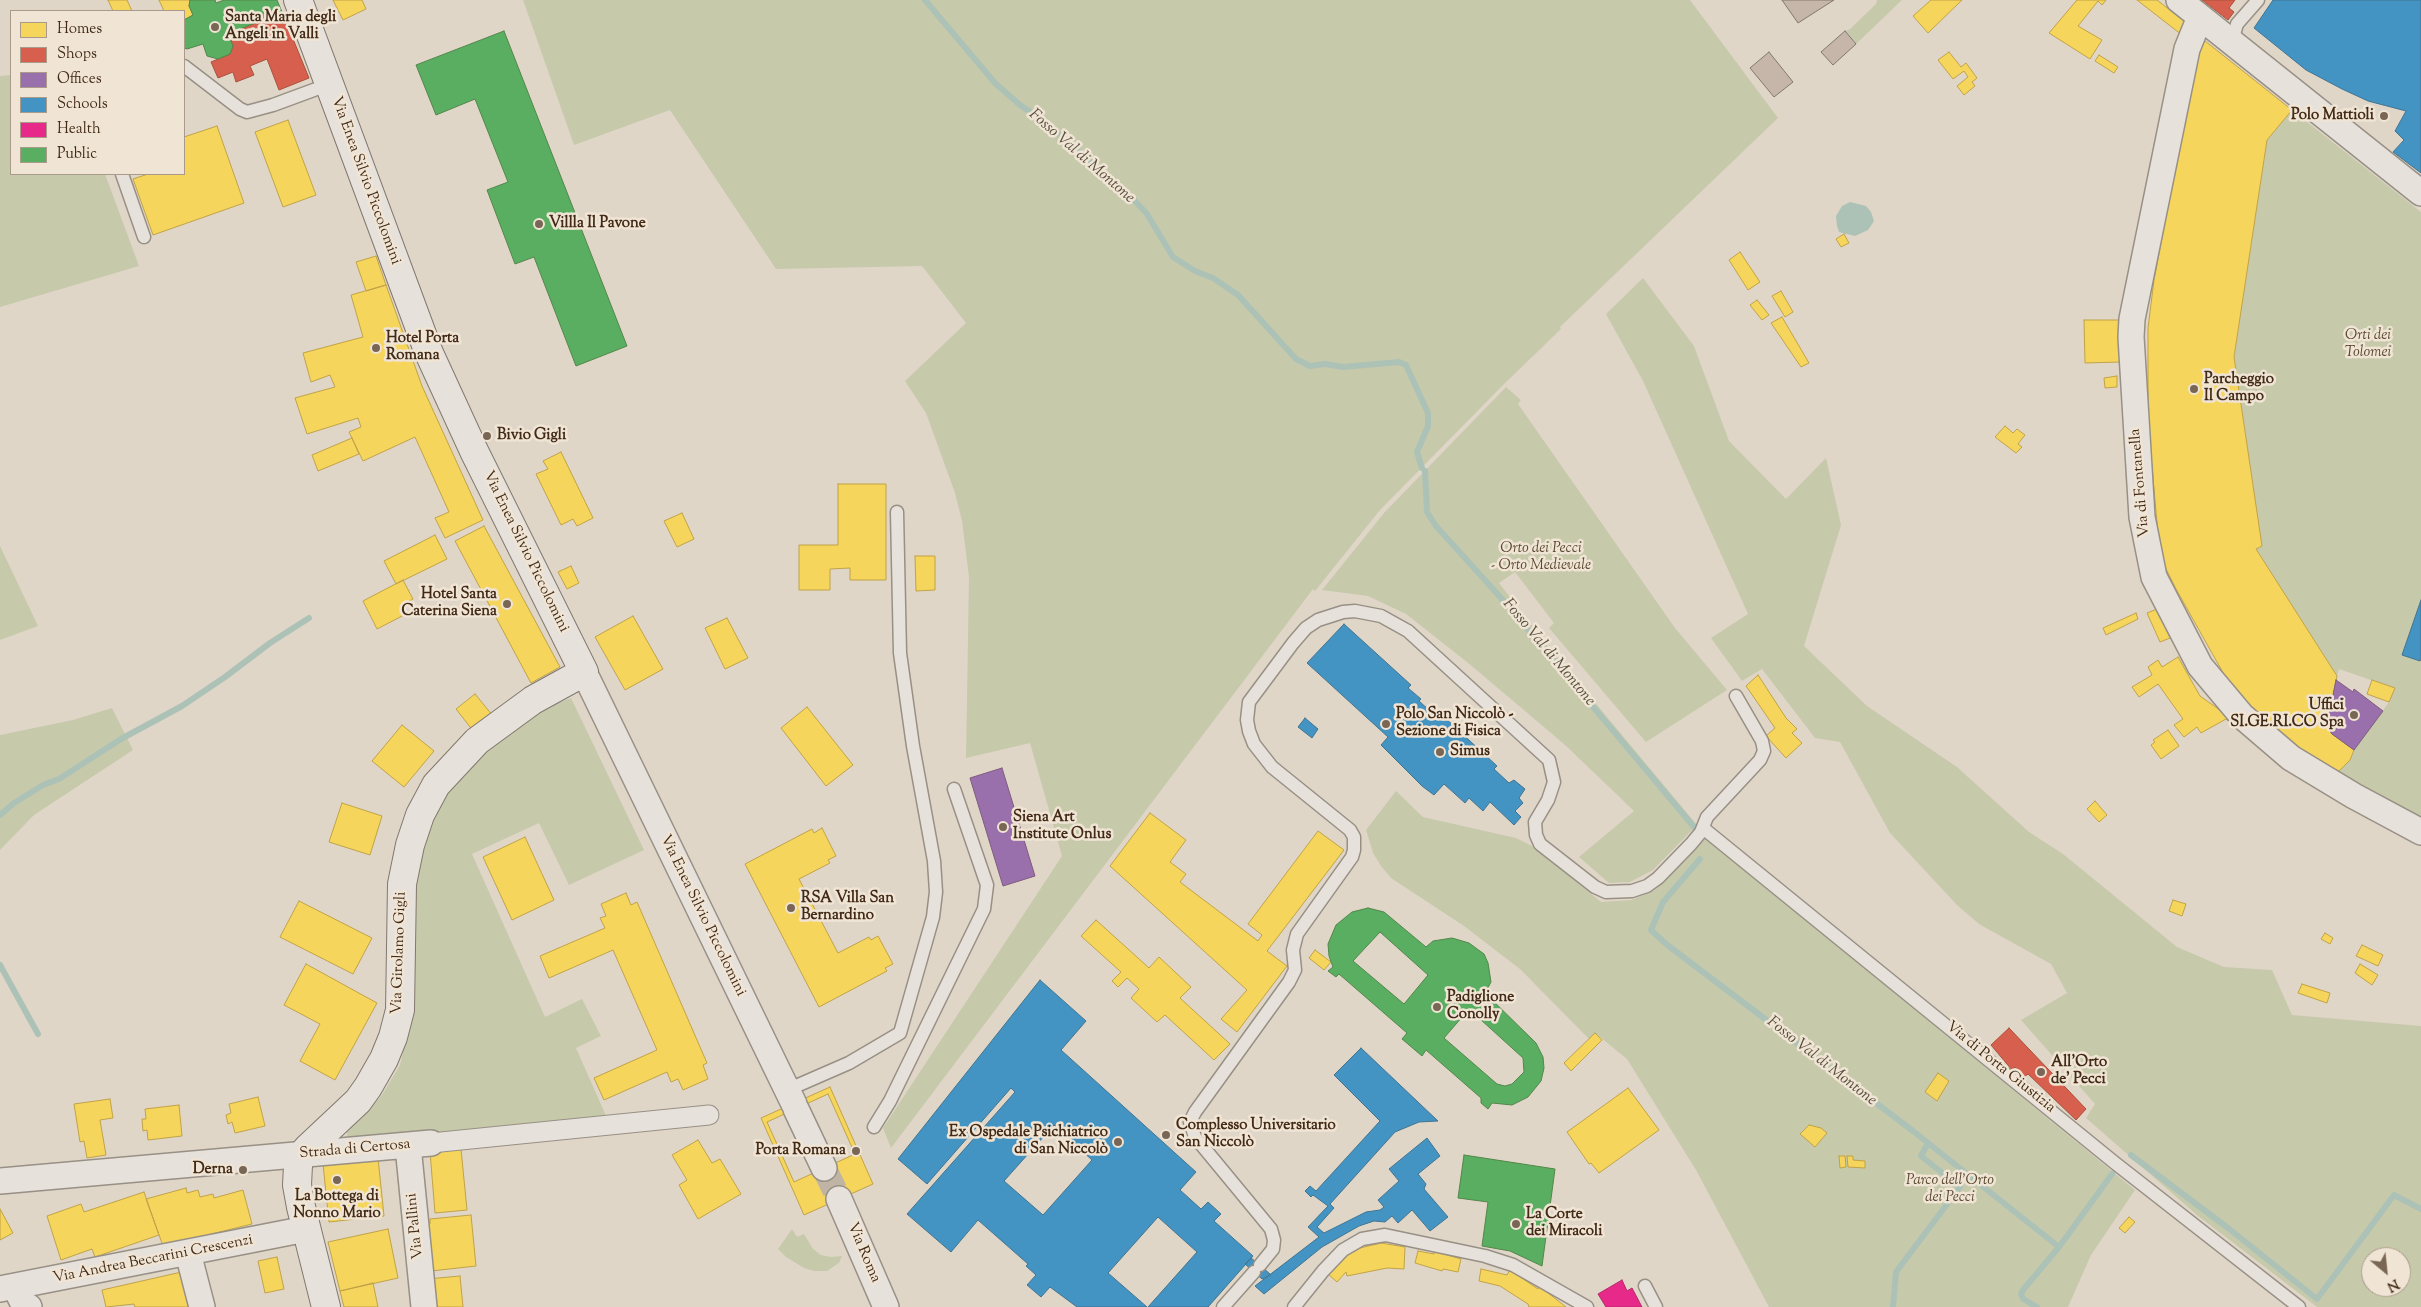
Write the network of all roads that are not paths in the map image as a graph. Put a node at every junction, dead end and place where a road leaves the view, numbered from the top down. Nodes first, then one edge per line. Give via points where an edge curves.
1 (298, 0) edge
2 (2179, 0) edge
3 (2258, 0) edge
4 (2200, 17) junction
5 (2232, 42) junction
6 (185, 67) edge
7 (330, 84) junction
8 (122, 175) edge
9 (2421, 193) edge
10 (144, 237) dead end
11 (898, 512) dead end
12 (584, 672) junction
13 (1736, 696) dead end
14 (954, 789) dead end
15 (1703, 828) junction
16 (2421, 832) edge
17 (792, 1101) junction
18 (709, 1116) dead end
19 (874, 1127) dead end
20 (419, 1145) junction
21 (302, 1156) junction
22 (824, 1168) tunnel mouth
23 (0, 1181) edge
24 (839, 1199) tunnel mouth
25 (306, 1230) junction
26 (188, 1253) junction
27 (1645, 1286) dead end
28 (17, 1299) edge
29 (202, 1307) edge
30 (326, 1307) edge
31 (424, 1307) edge
32 (886, 1307) edge
33 (1223, 1307) edge
34 (1294, 1307) edge
35 (1587, 1307) edge
36 (1656, 1307) edge
37 (2299, 1307) edge

1 - 7 main road, Via Enea Silvio Piccolomini
2 - 4 street
3 - 5 lane via 2237,24
4 - 5 street
4 - 16 street, Via di Fontanella via 2187,49 2132,319 2142,517 2154,578 2200,666 2236,711 2291,758
5 - 9 street
6 - 7 lane via 247,112
7 - 12 main road, Via Enea Silvio Piccolomini via 429,353
8 - 10 lane
11 - 17 lane via 900,653 934,861 936,892 933,917 900,1033
12 - 17 street, Via Enea Silvio Piccolomini
12 - 21 main road, Via Girolamo Gigli via 533,700 477,741 448,771 427,800 414,830 406,862 401,905 400,1010 393,1037 377,1073 363,1094
13 - 15 lane via 1759,735 1763,754 1707,817
14 - 19 lane via 987,885 984,909 890,1101
15 - 33 lane via 1647,886 1632,891 1600,890 1540,844 1536,835 1535,822 1552,790 1554,774 1549,760 1415,637 1382,616 1356,611 1324,616 1306,628 1258,688 1247,709 1247,720 1254,744 1267,762 1342,821 1350,830 1355,844 1352,857 1297,934 1293,950 1296,967 1289,982 1192,1117 1190,1125 1195,1137 1273,1233 1273,1249
15 - 37 lane, Via di Porta Giustizia via 2115,1163
17 - 22 street
18 - 20 street, Strada di Certosa
20 - 21 street, Strada di Certosa
20 - 31 street, Via Pallini
21 - 23 street, Strada di Certosa
21 - 25 main road via 297,1170 297,1185
24 - 32 street, Via Roma
25 - 26 street, Via Andrea Beccarini Crescenzi
25 - 30 main road
26 - 28 street, Via Andrea Beccarini Crescenzi
26 - 29 street
27 - 36 lane
34 - 35 lane via 1344,1250 1362,1239 1385,1235 1513,1265

